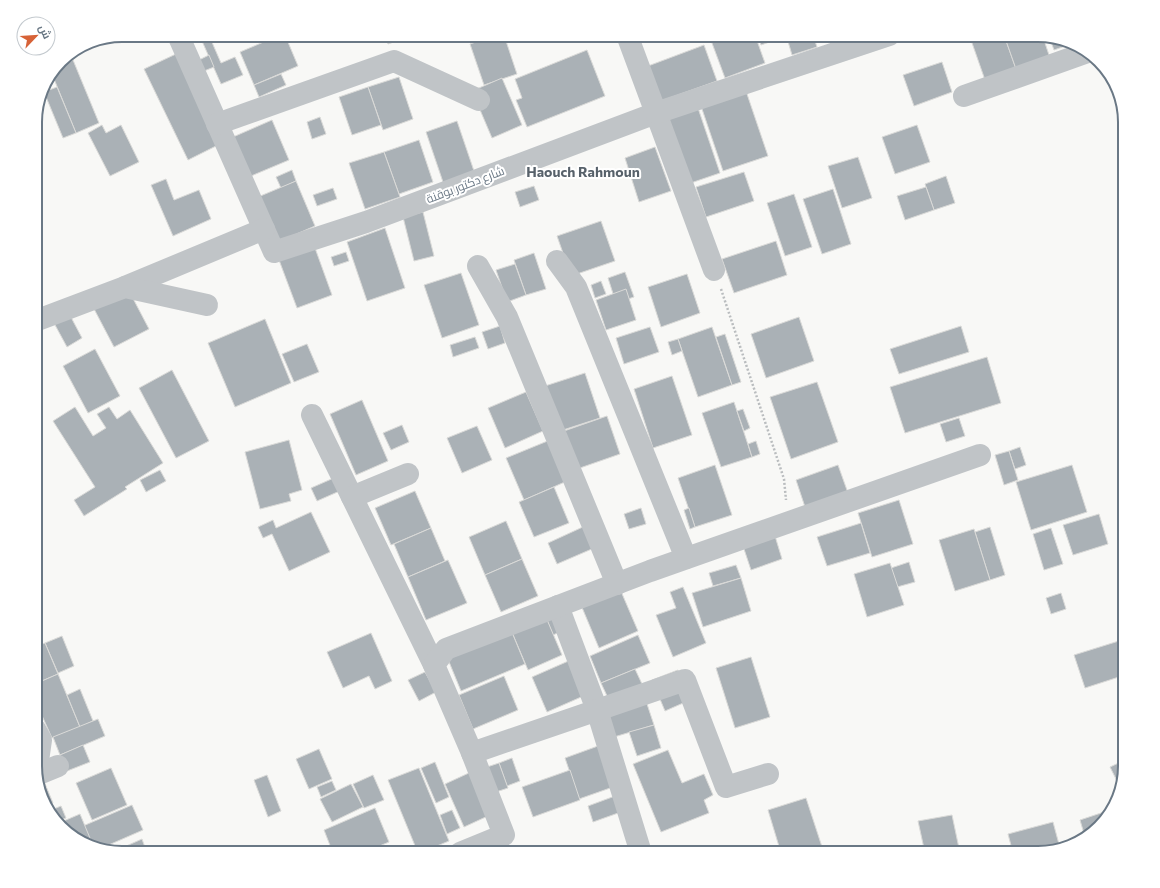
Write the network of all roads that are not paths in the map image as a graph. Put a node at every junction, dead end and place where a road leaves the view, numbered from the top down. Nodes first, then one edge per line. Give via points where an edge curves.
1 (181, 42) edge
2 (630, 42) edge
3 (868, 42) edge
4 (1080, 55) edge
5 (964, 96) dead end
6 (479, 100) dead end
7 (656, 113) junction
8 (217, 124) junction
9 (264, 229) junction
10 (557, 261) dead end
11 (478, 266) dead end
12 (714, 270) road end
13 (125, 287) junction
14 (207, 305) dead end
15 (42, 318) edge
16 (312, 415) dead end
17 (980, 455) dead end
18 (408, 474) dead end
19 (352, 497) junction
20 (686, 558) junction
21 (617, 584) junction
22 (558, 606) junction
23 (434, 665) junction
24 (597, 710) junction
25 (472, 752) junction
26 (58, 766) dead end
27 (42, 772) edge
28 (768, 774) dead end
29 (477, 846) edge
30 (640, 846) edge

1 - 8 street
2 - 7 street
3 - 7 street, شارع دكتور بوقنة
4 - 5 street
6 - 8 street via 394,61
7 - 9 street, شارع دكتور بوقنة via 366,222 274,252
7 - 12 street
8 - 9 street
9 - 13 street
10 - 20 street via 576,287
11 - 21 street via 507,317
13 - 14 street
13 - 15 street
16 - 19 street
17 - 20 street
18 - 19 street
19 - 23 street
20 - 21 street
21 - 22 street
22 - 23 street via 446,649
22 - 24 street
23 - 25 street
24 - 25 street
24 - 28 street via 685,680 726,787
24 - 30 street
25 - 29 street via 504,835
26 - 27 street

